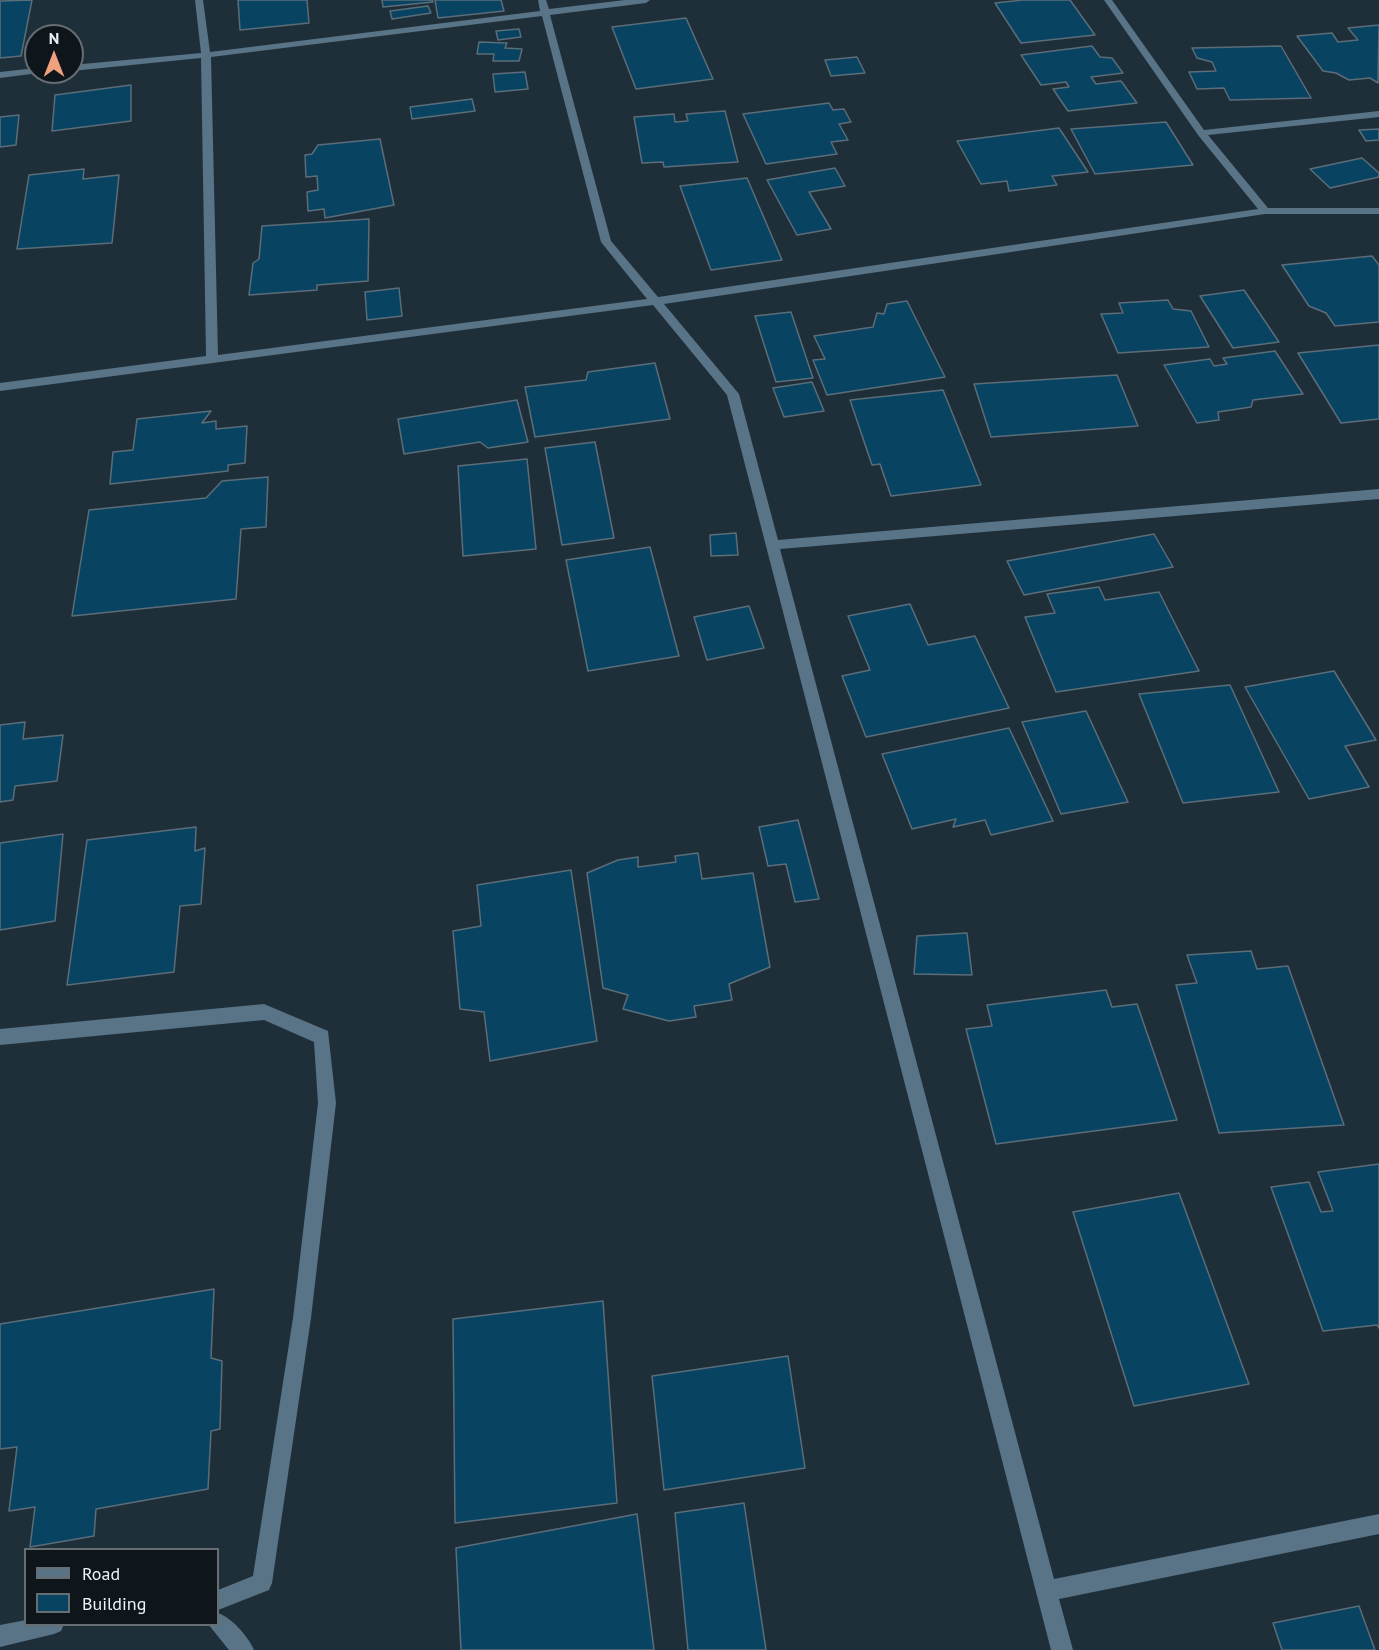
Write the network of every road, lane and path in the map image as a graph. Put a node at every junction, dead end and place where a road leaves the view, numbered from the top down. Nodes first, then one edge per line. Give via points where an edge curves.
1 (199, 0) edge
2 (646, 0) edge
3 (1108, 0) edge
4 (544, 6) edge
5 (206, 55) junction
6 (84, 67) edge
7 (24, 72) edge
8 (0, 75) edge
9 (1379, 114) edge
10 (1201, 133) junction
11 (1379, 211) edge
12 (1265, 212) junction
13 (657, 301) junction
14 (212, 361) junction
15 (0, 387) edge
16 (1379, 494) edge
17 (772, 546) junction
18 (0, 1037) edge
19 (1379, 1524) edge
20 (1048, 1591) junction
21 (219, 1600) edge
22 (219, 1624) edge
23 (45, 1626) edge
24 (0, 1636) edge
25 (243, 1650) edge
26 (1062, 1650) edge

1 - 5 street
2 - 4 street
3 - 10 street
4 - 5 street
4 - 13 street via 606,242
5 - 6 street
5 - 14 street
7 - 8 street
9 - 10 street
10 - 12 street
11 - 12 street
12 - 13 street
13 - 14 street
13 - 17 street via 733,394
14 - 15 street
16 - 17 street
17 - 20 street
18 - 21 street via 264,1012 322,1037 327,1103 302,1318 262,1583
19 - 20 street
20 - 26 street
22 - 25 street
23 - 24 street

